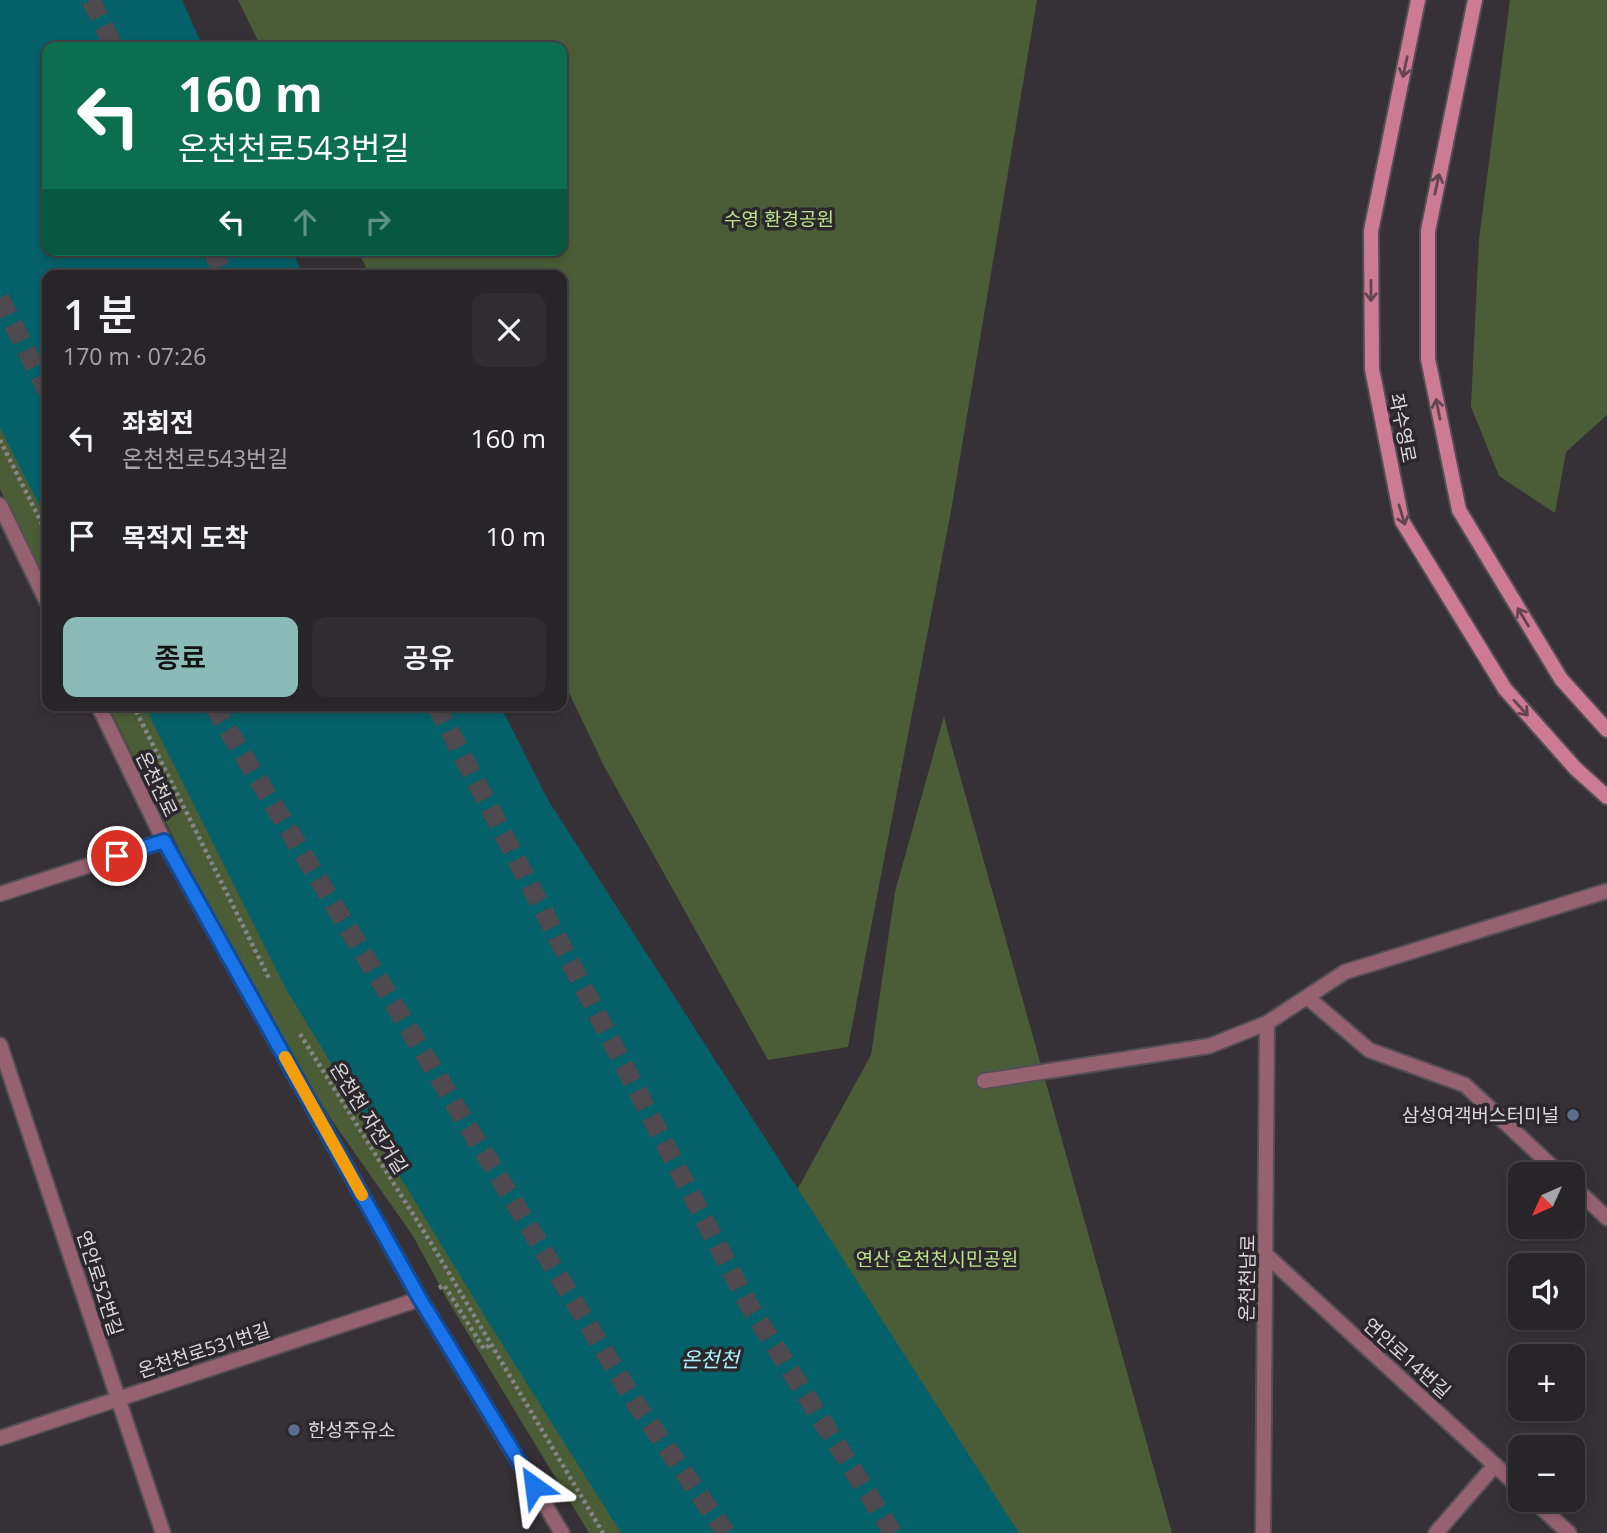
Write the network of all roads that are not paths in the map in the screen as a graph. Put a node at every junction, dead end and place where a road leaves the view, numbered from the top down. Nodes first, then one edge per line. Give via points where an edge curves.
1 (1418, 0) edge
2 (1475, 0) edge
3 (0, 505) edge
4 (42, 592) edge
5 (101, 711) edge
6 (1607, 730) edge
7 (1607, 797) edge
8 (164, 841) junction
9 (1607, 891) edge
10 (0, 894) edge
11 (1307, 997) junction
12 (1267, 1023) junction
13 (0, 1045) edge
14 (984, 1081) dead end
15 (1547, 1162) edge
16 (1586, 1198) edge
17 (1607, 1218) edge
18 (1266, 1255) junction
19 (420, 1299) junction
20 (118, 1399) junction
21 (0, 1438) edge
22 (1495, 1465) junction
23 (1508, 1477) edge
24 (1546, 1512) edge
25 (163, 1533) edge
26 (562, 1533) edge
27 (1263, 1533) edge
28 (1436, 1533) edge
29 (1569, 1533) edge

1 -> 7 main road, 좌수영로 via 1371,231 1372,369 1402,521 1505,690
6 -> 2 main road, 좌수영로 via 1561,679 1459,510 1428,359 1428,230
3 - 4 street
5 - 8 street, 온천천로
8 - 10 street
8 - 19 street, 온천천로
9 - 11 street via 1345,972
11 - 12 street
11 - 15 street via 1369,1050 1465,1085
12 - 14 street via 1209,1046
12 - 18 street, 온천천남로
13 - 20 street, 연안로52번길
16 - 17 street
18 - 22 street, 연안로14번길
18 - 27 street, 온천천남로
19 - 20 street, 온천천로531번길
19 - 26 street, 온천천로
20 - 21 street, 온천천로531번길
20 - 25 street, 연안로52번길
22 - 23 street, 연안로14번길
22 - 28 street
24 - 29 street

